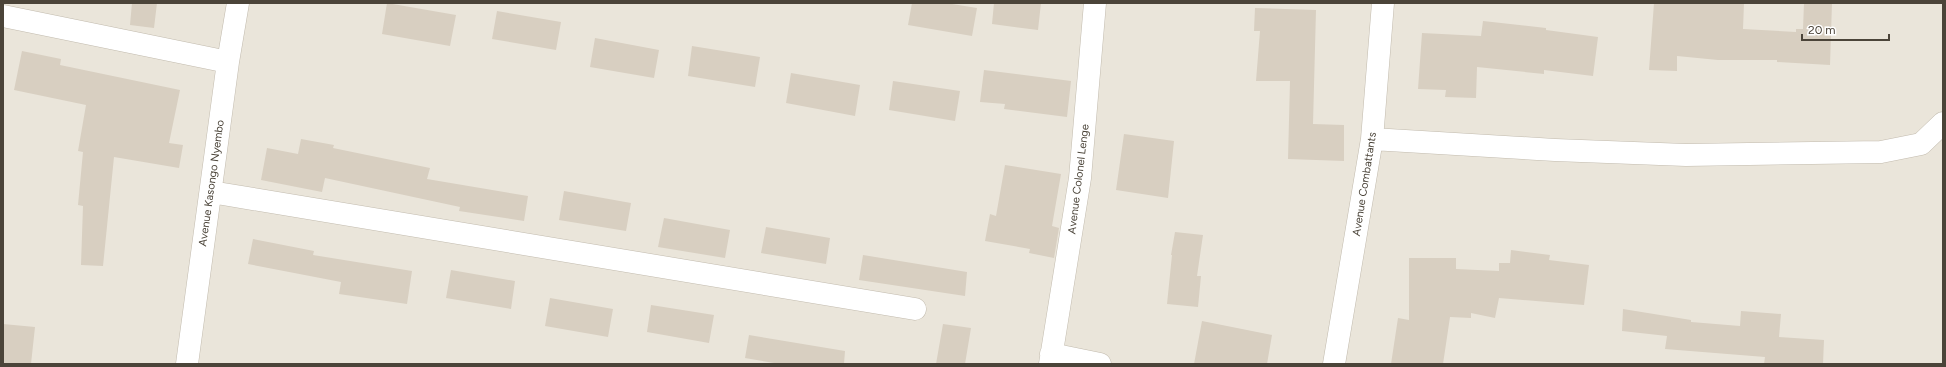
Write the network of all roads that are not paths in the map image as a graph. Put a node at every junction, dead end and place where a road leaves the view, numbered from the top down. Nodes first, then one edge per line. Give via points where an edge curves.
1 (238, 3) edge
2 (1095, 3) edge
3 (1383, 3) edge
4 (3, 16) edge
5 (228, 62) junction
6 (1943, 123) edge
7 (1372, 139) junction
8 (211, 192) junction
9 (915, 309) dead end
10 (1051, 359) edge
11 (186, 364) edge
12 (1100, 364) edge
13 (1334, 364) edge

1 - 5 street, Avenue Kasongo Nyembo
2 - 10 street, Avenue Colonel Lenge via 1080,178
3 - 7 street, Avenue Combattants
4 - 5 street
5 - 8 street, Avenue Kasongo Nyembo
6 - 7 street via 1921,144 1881,152 1686,155
7 - 13 street, Avenue Combattants
8 - 9 street
8 - 11 street, Avenue Kasongo Nyembo
10 - 12 street

